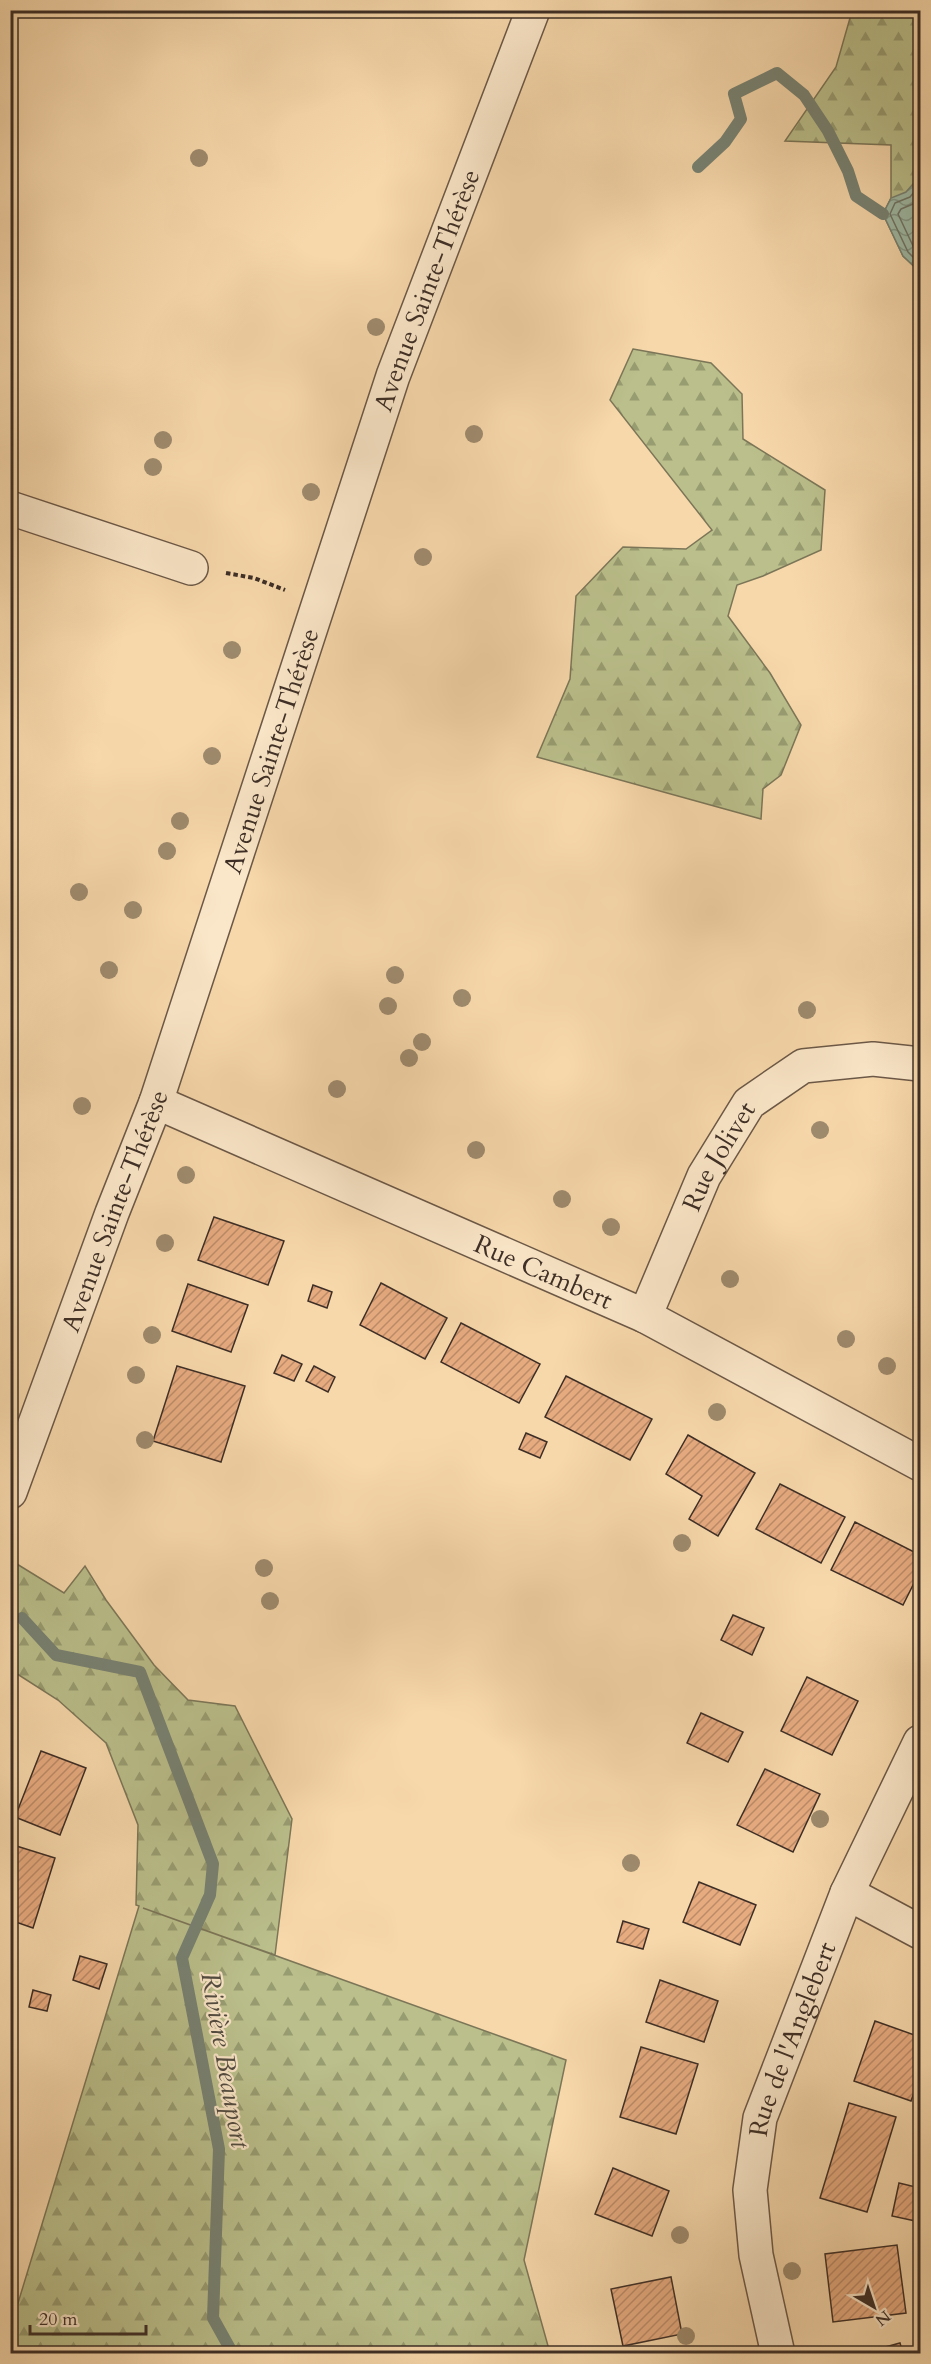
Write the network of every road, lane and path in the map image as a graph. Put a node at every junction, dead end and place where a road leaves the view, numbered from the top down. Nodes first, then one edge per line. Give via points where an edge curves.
1 (533, 10) edge
2 (10, 508) edge
3 (191, 568) joint
4 (319, 604) junction
5 (921, 1064) edge
6 (156, 1102) junction
7 (645, 1316) junction
8 (921, 1464) edge
9 (10, 1492) edge
10 (921, 1742) edge
11 (847, 1893) junction
12 (921, 1932) edge
13 (778, 2354) edge

1 - 4 street, Avenue Sainte-Thérèse via 393,376
2 - 3 street
3 - 4 path via 254,578
4 - 6 street, Avenue Sainte-Thérèse
5 - 7 street, Rue Jolivet via 873,1059 803,1066 749,1103 704,1176
6 - 7 street, Rue Cambert
6 - 9 street, Avenue Sainte-Thérèse
7 - 8 street, Rue Cambert
10 - 11 street, Rue de l'Anglebert
11 - 12 street
11 - 13 street, Rue de l'Anglebert via 760,2118 750,2190 756,2255

